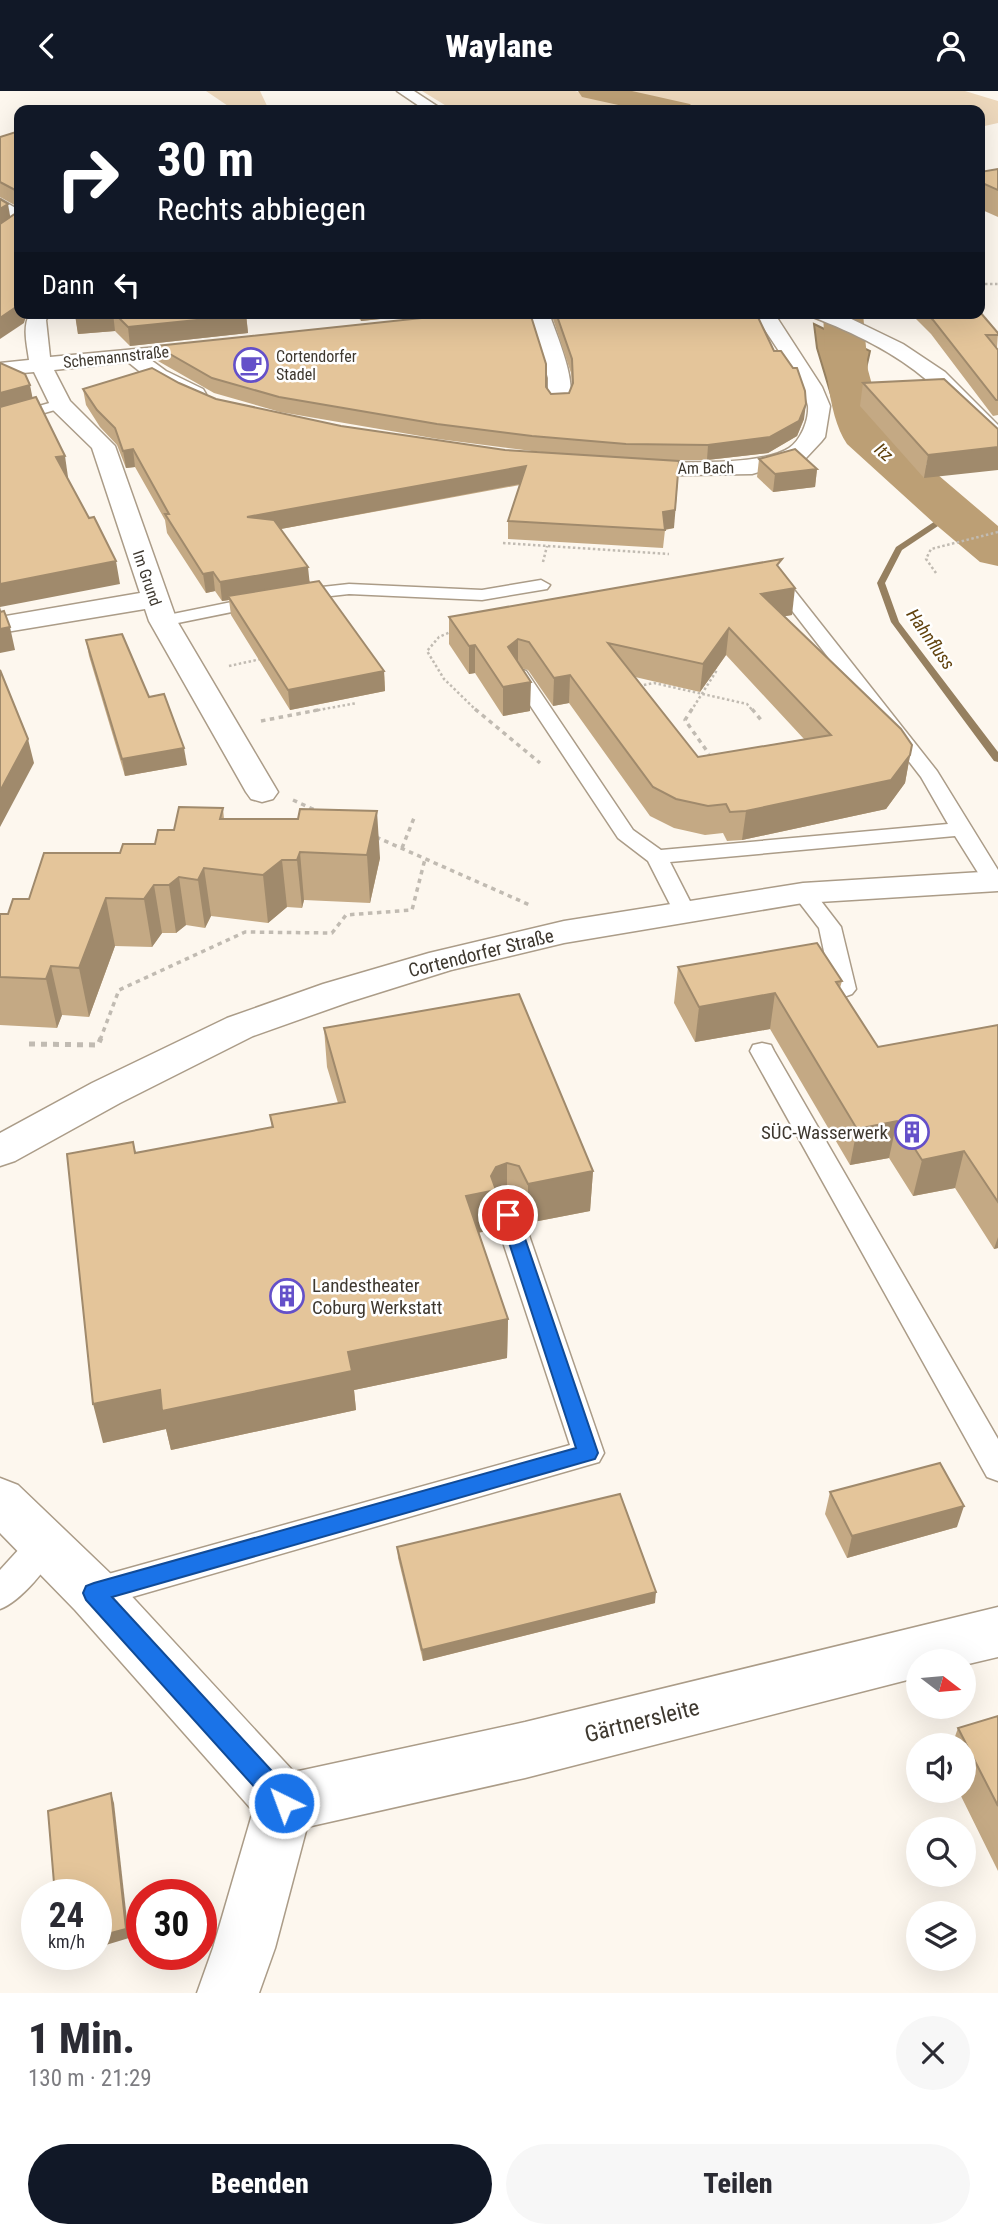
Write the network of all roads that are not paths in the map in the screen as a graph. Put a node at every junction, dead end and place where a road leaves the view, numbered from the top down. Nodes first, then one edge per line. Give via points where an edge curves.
1 (404, 91) edge
2 (427, 105) edge
3 (0, 204) edge
4 (14, 220) edge
5 (37, 319) edge
6 (540, 319) edge
7 (768, 319) edge
8 (834, 319) edge
9 (174, 351) edge
10 (133, 356) junction
11 (41, 365) junction
12 (0, 369) edge
13 (559, 401) edge
14 (60, 404) junction
15 (218, 404) edge
16 (0, 422) edge
17 (998, 438) edge
18 (605, 469) edge
19 (541, 585) dead end
20 (785, 590) edge
21 (158, 610) junction
22 (0, 625) edge
23 (519, 675) edge
24 (262, 792) road end
25 (961, 829) junction
26 (657, 857) junction
27 (997, 882) edge
28 (803, 893) junction
29 (684, 911) junction
30 (844, 989) edge
31 (762, 1051) dead end
32 (0, 1151) edge
33 (508, 1215) dead end
34 (998, 1468) edge
35 (0, 1500) edge
36 (43, 1546) junction
37 (94, 1593) junction
38 (0, 1594) edge
39 (998, 1632) edge
40 (284, 1803) junction
41 (228, 1993) edge

1 - 2 street
3 - 4 street
5 - 11 street, Im Grund
6 - 13 street via 559,379
7 - 18 street, Am Bach via 819,406 813,437 798,453 733,468
8 - 17 street via 885,343 937,377
9 - 10 street, Schemannstraße
10 - 11 street, Schemannstraße
10 - 15 street via 158,376
11 - 12 street, Schemannstraße
11 - 14 street, Im Grund
14 - 16 lane
14 - 21 street, Im Grund via 103,446
19 - 21 lane via 482,595 349,589
20 - 25 lane via 930,775
21 - 22 street
21 - 24 street, Im Grund
23 - 26 lane via 625,834
25 - 26 lane
25 - 27 lane
26 - 29 lane
27 - 28 street, Cortendorfer Straße
28 - 29 street, Cortendorfer Straße
28 - 30 lane via 830,927
29 - 32 street, Cortendorfer Straße via 564,932 442,961 336,993 240,1027
31 - 34 lane
33 - 37 lane via 588,1453
35 - 36 street
36 - 37 street
36 - 38 lane
37 - 40 street
39 - 40 street, Gärtnersleite via 525,1750
40 - 41 street

